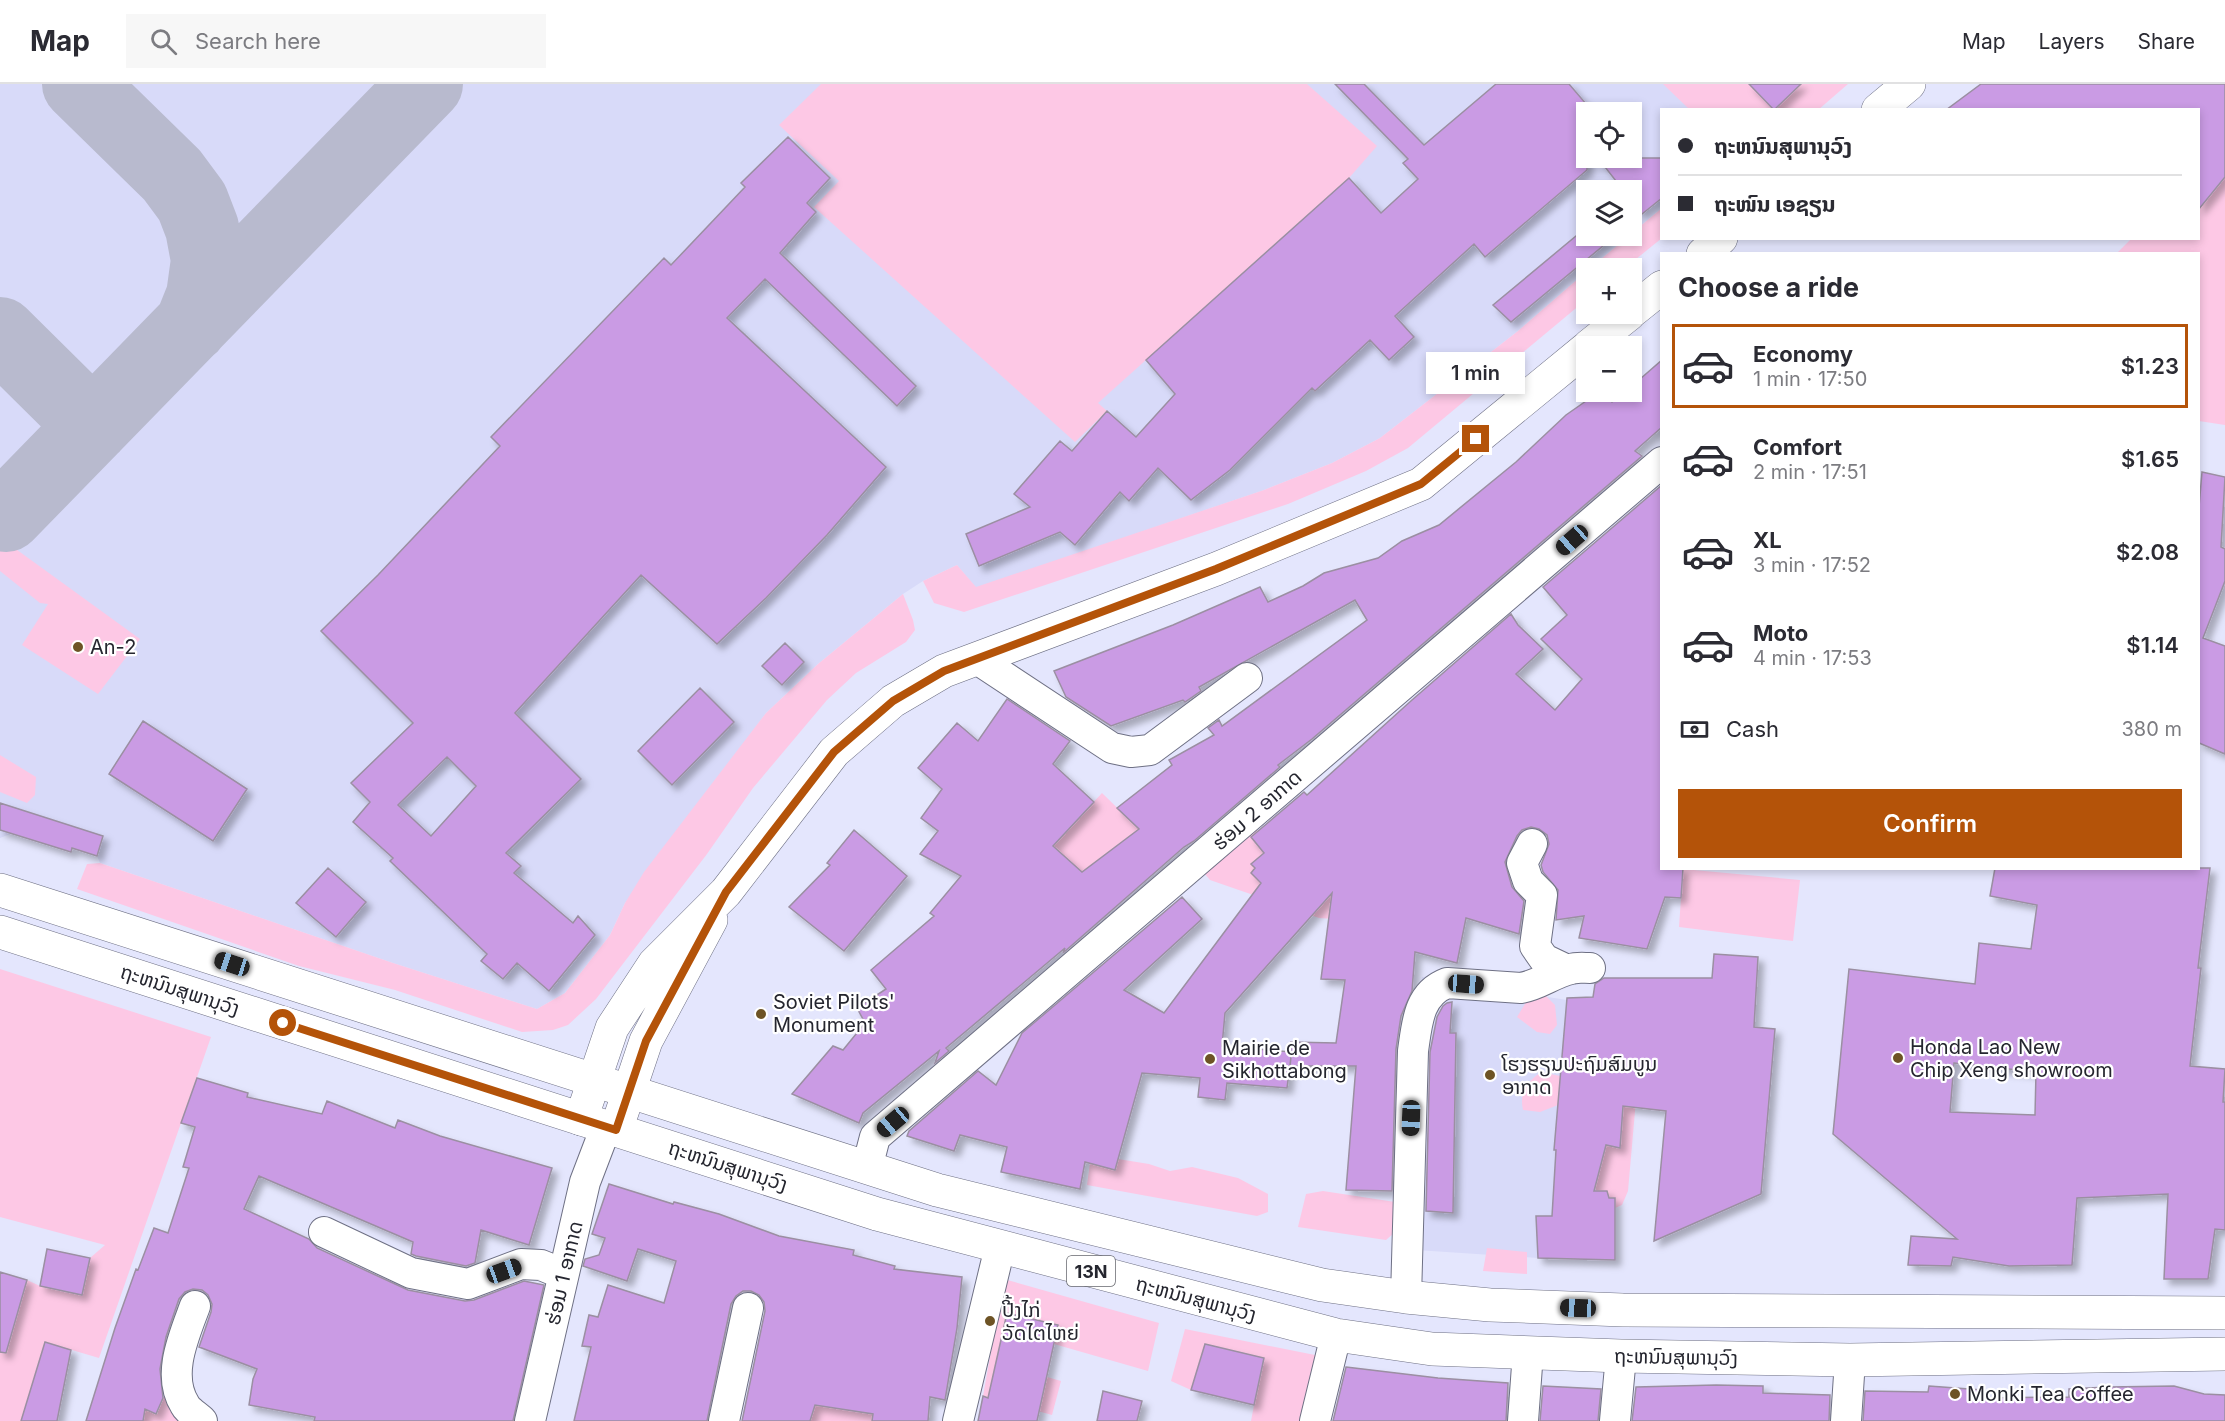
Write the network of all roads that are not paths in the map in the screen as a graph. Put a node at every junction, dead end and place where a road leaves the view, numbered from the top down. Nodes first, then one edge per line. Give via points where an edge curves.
1 (1909, 84) edge
2 (1880, 108) edge
3 (1719, 240) edge
4 (1704, 252) edge
5 (1660, 289) edge
6 (1642, 303) edge
7 (1616, 324) edge
8 (1602, 336) edge
9 (1576, 357) edge
10 (1660, 464) edge
11 (977, 659) junction
12 (1247, 678) dead end
13 (1532, 844) dead end
14 (0, 890) edge
15 (726, 892) junction
16 (0, 932) edge
17 (595, 1081) junction
18 (630, 1092) junction
19 (601, 1125) junction
20 (867, 1168) junction
21 (324, 1233) dead end
22 (1000, 1247) junction
23 (563, 1274) junction
24 (1406, 1298) junction
25 (195, 1306) dead end
26 (748, 1308) dead end
27 (2225, 1313) edge
28 (1336, 1335) junction
29 (1528, 1352) junction
30 (2225, 1354) edge
31 (1621, 1356) junction
32 (1850, 1360) junction
33 (202, 1421) edge
34 (530, 1421) edge
35 (724, 1421) edge
36 (958, 1421) edge
37 (1315, 1421) edge
38 (1523, 1421) edge
39 (1615, 1421) edge
40 (1846, 1421) edge

1 - 2 main road
3 - 4 main road
5 - 6 main road
7 - 8 main road
9 - 11 main road via 1421,484 1216,569
10 - 20 street, ຮ່ອມ 2 ອາກາດ via 875,1137
11 - 12 street via 1113,748 1131,752 1150,750
11 - 15 main road via 944,671 893,701 834,752
13 - 24 street via 1522,863 1528,881 1542,895 1535,946 1544,959 1578,969 1521,988 1447,983 1436,988 1419,1011 1413,1051
14 - 17 main road, ຖະຫນົນສຸພານຸວົງ / 13N
15 - 17 main road via 654,964 612,1028
15 - 18 main road via 646,1041
16 - 19 main road, ຖະຫນົນສຸພານຸວົງ / 13N
17 - 18 main road, ຖະຫນົນສຸພານຸວົງ / 13N
17 - 19 main road
18 - 19 main road
18 - 20 main road, ຖະຫນົນສຸພານຸວົງ / 13N
19 - 22 main road, ຖະຫນົນສຸພານຸວົງ / 13N via 877,1214
19 - 23 street, ຮ່ອມ 1 ອາກາດ
20 - 24 main road, ຖະຫນົນສຸພານຸວົງ / 13N via 937,1190 1322,1285
21 - 23 street via 411,1273 468,1284 521,1264 541,1264
22 - 28 main road, ຖະຫນົນສຸພານຸວົງ / 13N
22 - 36 street
23 - 34 street, ຮ່ອມ 1 ອາກາດ
24 - 27 main road, ຖະຫນົນສຸພານຸວົງ / 13N via 1623,1310
25 - 33 street via 183,1339 176,1378 185,1406
26 - 35 street
28 - 29 main road, ຖະຫນົນສຸພານຸວົງ / 13N via 1432,1348
28 - 37 street
29 - 31 main road, ຖະຫນົນສຸພານຸວົງ / 13N
29 - 38 street
30 - 32 main road, ຖະຫນົນສຸພານຸວົງ / 13N
31 - 32 main road, ຖະຫນົນສຸພານຸວົງ / 13N
31 - 39 street
32 - 40 street

